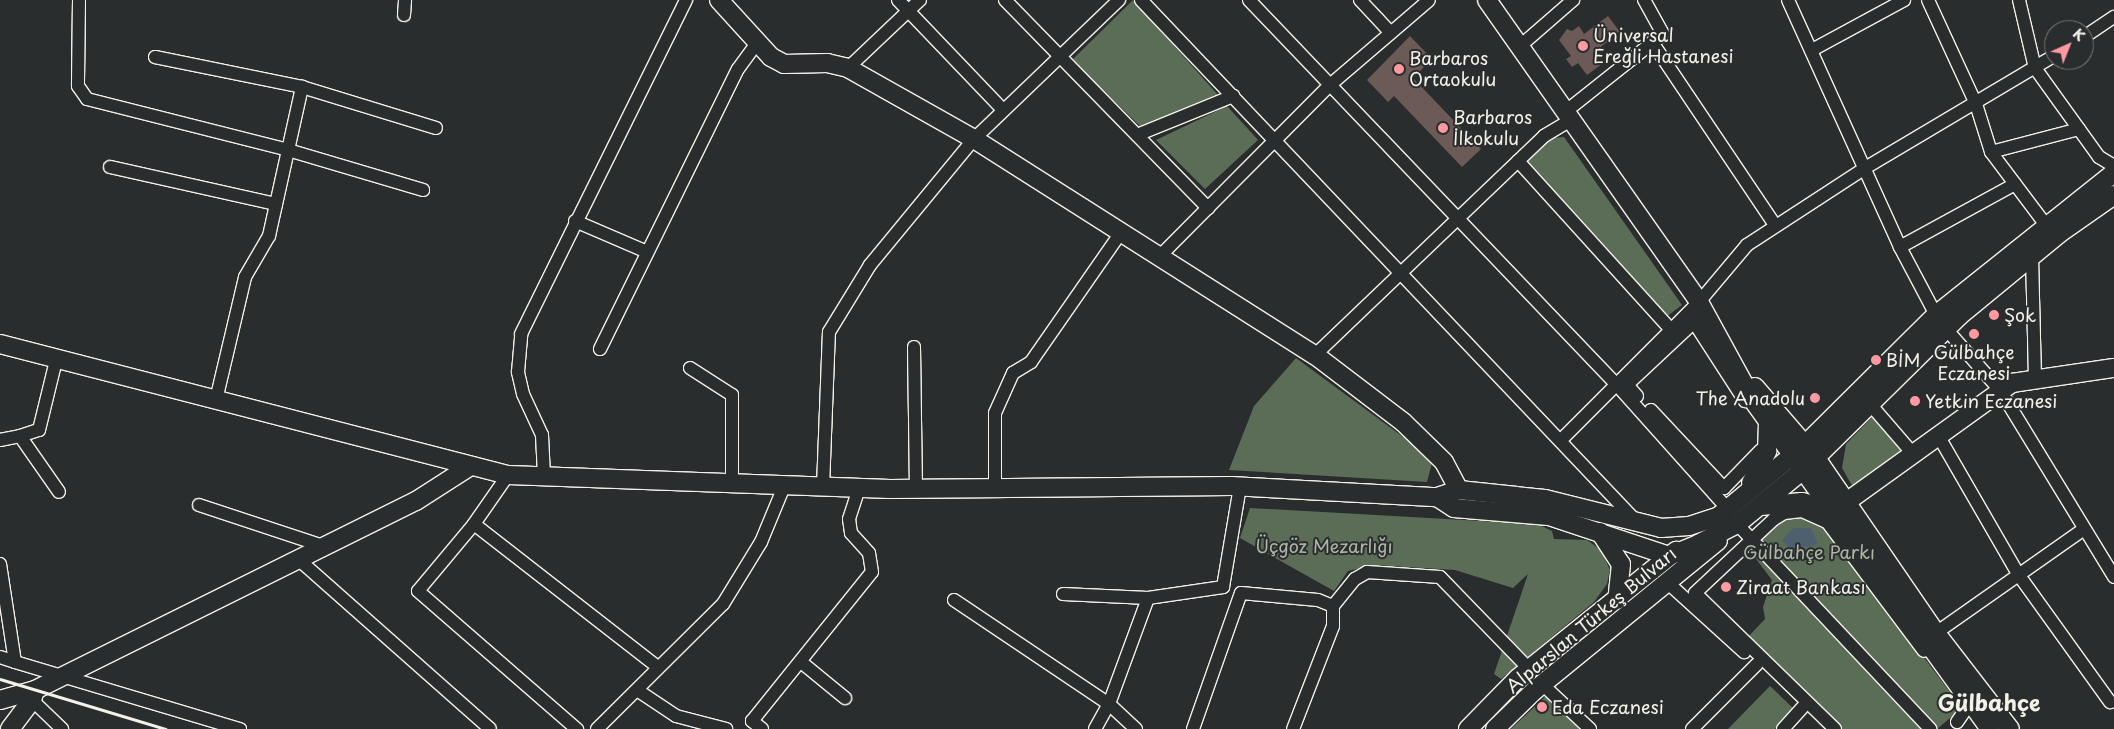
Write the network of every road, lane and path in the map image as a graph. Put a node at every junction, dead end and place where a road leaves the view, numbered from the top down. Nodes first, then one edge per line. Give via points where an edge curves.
1 (79, 0) edge
2 (405, 0) edge
3 (686, 0) edge
4 (719, 0) edge
5 (898, 0) edge
6 (920, 0) edge
7 (1005, 0) edge
8 (1119, 0) edge
9 (1141, 0) edge
10 (1249, 0) edge
11 (1360, 0) edge
12 (1429, 0) edge
13 (1486, 0) edge
14 (1573, 0) edge
15 (1644, 0) edge
16 (1788, 0) edge
17 (1904, 0) edge
18 (1928, 0) edge
19 (2019, 0) edge
20 (909, 11) junction
21 (404, 15) dead end
22 (2114, 17) edge
23 (2094, 30) edge
24 (1390, 32) junction
25 (1652, 42) junction
26 (756, 44) junction
27 (1519, 47) junction
28 (1812, 50) junction
29 (155, 57) dead end
30 (1060, 57) junction
31 (2044, 62) edge
32 (848, 68) junction
33 (2035, 68) junction
34 (1330, 85) junction
35 (302, 87) junction
36 (1233, 96) junction
37 (1976, 104) junction
38 (1002, 109) junction
39 (1568, 116) junction
40 (436, 128) dead end
41 (2079, 129) junction
42 (1137, 135) junction
43 (974, 139) junction
44 (1275, 140) junction
45 (288, 150) junction
46 (1991, 152) junction
47 (1518, 161) junction
48 (2114, 166) edge
49 (110, 167) dead end
50 (1865, 168) junction
51 (2114, 173) edge
52 (2015, 184) junction
53 (423, 190) dead end
54 (2114, 195) edge
55 (276, 204) junction
56 (1208, 208) junction
57 (1458, 218) junction
58 (575, 221) junction
59 (2045, 224) junction
60 (1775, 226) junction
61 (1122, 231) junction
62 (1900, 247) junction
63 (647, 252) junction
64 (1160, 256) junction
65 (2032, 256) junction
66 (1400, 273) junction
67 (1694, 312) junction
68 (1941, 322) junction
69 (1671, 330) junction
70 (0, 344) edge
71 (914, 348) dead end
72 (600, 349) dead end
73 (1315, 354) junction
74 (56, 360) junction
75 (690, 368) dead end
76 (2114, 368) edge
77 (2036, 380) junction
78 (1616, 384) junction
79 (2000, 390) junction
80 (216, 400) junction
81 (1870, 404) junction
82 (1775, 419) junction
83 (1834, 430) junction
84 (20, 436) junction
85 (1939, 437) junction
86 (0, 440) edge
87 (1561, 440) junction
88 (1799, 450) junction
89 (1914, 456) junction
90 (1810, 464) junction
91 (469, 467) junction
92 (508, 475) junction
93 (544, 476) junction
94 (732, 483) junction
95 (785, 484) junction
96 (823, 486) junction
97 (995, 486) junction
98 (1240, 486) junction
99 (859, 488) junction
100 (916, 488) junction
101 (1835, 488) junction
102 (1459, 490) junction
103 (59, 492) dead end
104 (1743, 495) junction
105 (1437, 497) junction
106 (199, 505) dead end
107 (1761, 506) junction
108 (1838, 507) junction
109 (1723, 512) junction
110 (1636, 521) junction
111 (474, 524) junction
112 (1737, 524) junction
113 (2084, 529) junction
114 (1599, 532) junction
115 (1752, 539) junction
116 (323, 546) junction
117 (1669, 556) junction
118 (298, 559) junction
119 (0, 564) edge
120 (2018, 574) junction
121 (2114, 577) edge
122 (1668, 583) junction
123 (1223, 587) junction
124 (1241, 593) junction
125 (1063, 594) dead end
126 (1148, 598) junction
127 (954, 600) dead end
128 (1617, 600) junction
129 (1333, 606) junction
130 (1936, 633) junction
131 (0, 657) edge
132 (15, 662) junction
133 (801, 662) junction
134 (1757, 664) junction
135 (658, 667) junction
136 (1529, 669) junction
137 (63, 674) junction
138 (1542, 684) junction
139 (637, 690) junction
140 (34, 695) junction
141 (845, 698) dead end
142 (0, 700) edge
143 (2110, 702) dead end
144 (1109, 704) junction
145 (1803, 707) junction
146 (1982, 721) edge
147 (1956, 725) edge
148 (753, 726) edge
149 (10, 729) edge
150 (62, 729) edge
151 (240, 729) edge
152 (490, 729) edge
153 (577, 729) edge
154 (597, 729) edge
155 (726, 729) edge
156 (1095, 729) edge
157 (1136, 729) edge
158 (1193, 729) edge
159 (1294, 729) edge
160 (1468, 729) edge
161 (1494, 729) edge
162 (1589, 729) edge
163 (1692, 729) edge
164 (1783, 729) edge
165 (1825, 729) edge
166 (1835, 729) edge
167 (1930, 729) edge
168 (2010, 729) edge

1 - 45 street via 78,86 87,99
2 - 21 street
3 - 58 street
4 - 26 main road
5 - 20 street
6 - 20 street
7 - 30 street
8 - 30 street
9 - 36 street
10 - 34 street
11 - 24 street
12 - 24 street
13 - 27 main road
14 - 27 street
15 - 25 street via 1663,34
16 - 28 street
17 - 28 street
18 - 37 street
19 - 33 street
20 - 32 street
20 - 38 street
22 - 23 street
24 - 34 street
25 - 39 street
25 - 60 street
26 - 32 main road via 784,64 827,63
26 - 63 street via 738,69
27 - 39 main road
28 - 50 street
29 - 35 street
30 - 38 street
30 - 42 street
31 - 33 street
32 - 43 main road
33 - 37 street
33 - 41 street
34 - 44 street
34 - 57 street
35 - 40 street
35 - 45 street
36 - 42 street
36 - 44 street
37 - 46 street
37 - 50 street
38 - 43 street
39 - 47 street
39 - 67 main road
41 - 46 street
41 - 48 street via 2099,157
42 - 56 street
43 - 61 main road
43 - 96 street via 870,265 828,332
44 - 56 street
44 - 66 street
45 - 53 street
45 - 55 street
46 - 52 street
47 - 57 street
47 - 69 street
49 - 55 street
50 - 60 street
50 - 62 street
51 - 59 main road
52 - 59 street
52 - 62 street
54 - 65 main road
55 - 80 street via 269,236 246,277
56 - 64 street
57 - 66 street
57 - 78 street
58 - 63 street
58 - 93 street via 521,334 518,372 523,394 542,435
59 - 68 main road
60 - 67 street via 1747,245
61 - 64 main road
61 - 97 street via 1030,362 1013,373 996,413
62 - 68 street
63 - 72 street
64 - 73 main road
65 - 68 main road
65 - 77 street
66 - 73 street
66 - 87 street
67 - 67 street via 1763,429 1760,454 1724,488 1627,385
67 - 69 street
67 - 82 main road
68 - 79 street
68 - 81 main road
68 - 83 main road
69 - 78 street
70 - 74 main road
71 - 100 street
73 - 102 main road via 1403,422 1444,462
74 - 80 main road
74 - 84 street via 40,430
75 - 94 street via 732,395
76 - 77 main road
77 - 79 main road via 2012,383
78 - 87 street
78 - 109 street
79 - 85 main road
79 - 113 street
80 - 91 main road
81 - 83 main road
81 - 89 street
82 - 83 main road
82 - 88 main road
82 - 104 main road via 1765,458
83 - 88 main road, Alparslan Türkeş Bulvarı
83 - 90 main road
83 - 101 main road
84 - 86 street
84 - 103 street
85 - 89 main road
85 - 120 street
87 - 110 street
88 - 90 main road
88 - 104 main road, Alparslan Türkeş Bulvarı
89 - 108 main road
90 - 101 main road
90 - 107 main road
90 - 108 main road
91 - 92 main road
91 - 116 main road via 416,501
92 - 93 main road
92 - 111 street
93 - 94 main road
94 - 95 main road
95 - 96 main road
95 - 135 street via 760,542 722,604
96 - 99 main road
97 - 98 main road
97 - 100 main road
98 - 105 main road
98 - 123 street
99 - 100 main road
99 - 133 street via 849,519 851,533 869,553 872,572
101 - 108 main road
102 - 105 main road
102 - 110 main road via 1545,499
104 - 109 main road, Alparslan Türkeş Bulvarı
105 - 114 main road via 1454,508 1549,516
106 - 116 street
107 - 108 main road via 1802,502
107 - 112 main road
108 - 130 main road
108 - 146 main road
109 - 110 main road via 1689,526 1661,528
109 - 117 main road, Alparslan Türkeş Bulvarı
111 - 135 street
111 - 153 street via 418,591
112 - 115 street
112 - 117 main road
112 - 122 main road, Alparslan Türkeş Bulvarı
113 - 120 street
113 - 121 street
114 - 117 main road
114 - 128 main road via 1622,564
115 - 147 street via 1774,519 1792,511 1810,512 1827,522 1966,709
115 - 166 street via 1694,593
115 - 167 street
116 - 118 main road
117 - 128 main road, Alparslan Türkeş Bulvarı
118 - 137 main road
118 - 152 street
119 - 132 street
120 - 130 street
120 - 143 street
122 - 134 street
122 - 138 main road, Alparslan Türkeş Bulvarı
123 - 124 street
123 - 126 street
124 - 129 street via 1318,600
124 - 158 street
125 - 126 street
126 - 144 street
127 - 144 street
128 - 136 main road, Alparslan Türkeş Bulvarı
129 - 136 street via 1355,579 1367,572 1440,577
129 - 159 street via 1333,626
130 - 168 main road
131 - 132 street
132 - 137 street
133 - 141 street
133 - 148 street
134 - 145 street
134 - 163 street
135 - 139 street
136 - 160 main road, Alparslan Türkeş Bulvarı
137 - 140 main road
137 - 151 street
138 - 161 main road, Alparslan Türkeş Bulvarı
138 - 162 street
139 - 154 street
139 - 155 street via 676,716
140 - 142 main road
140 - 149 main road
140 - 150 street
144 - 156 street
144 - 157 street
145 - 164 street
145 - 165 street
146 - 147 street

